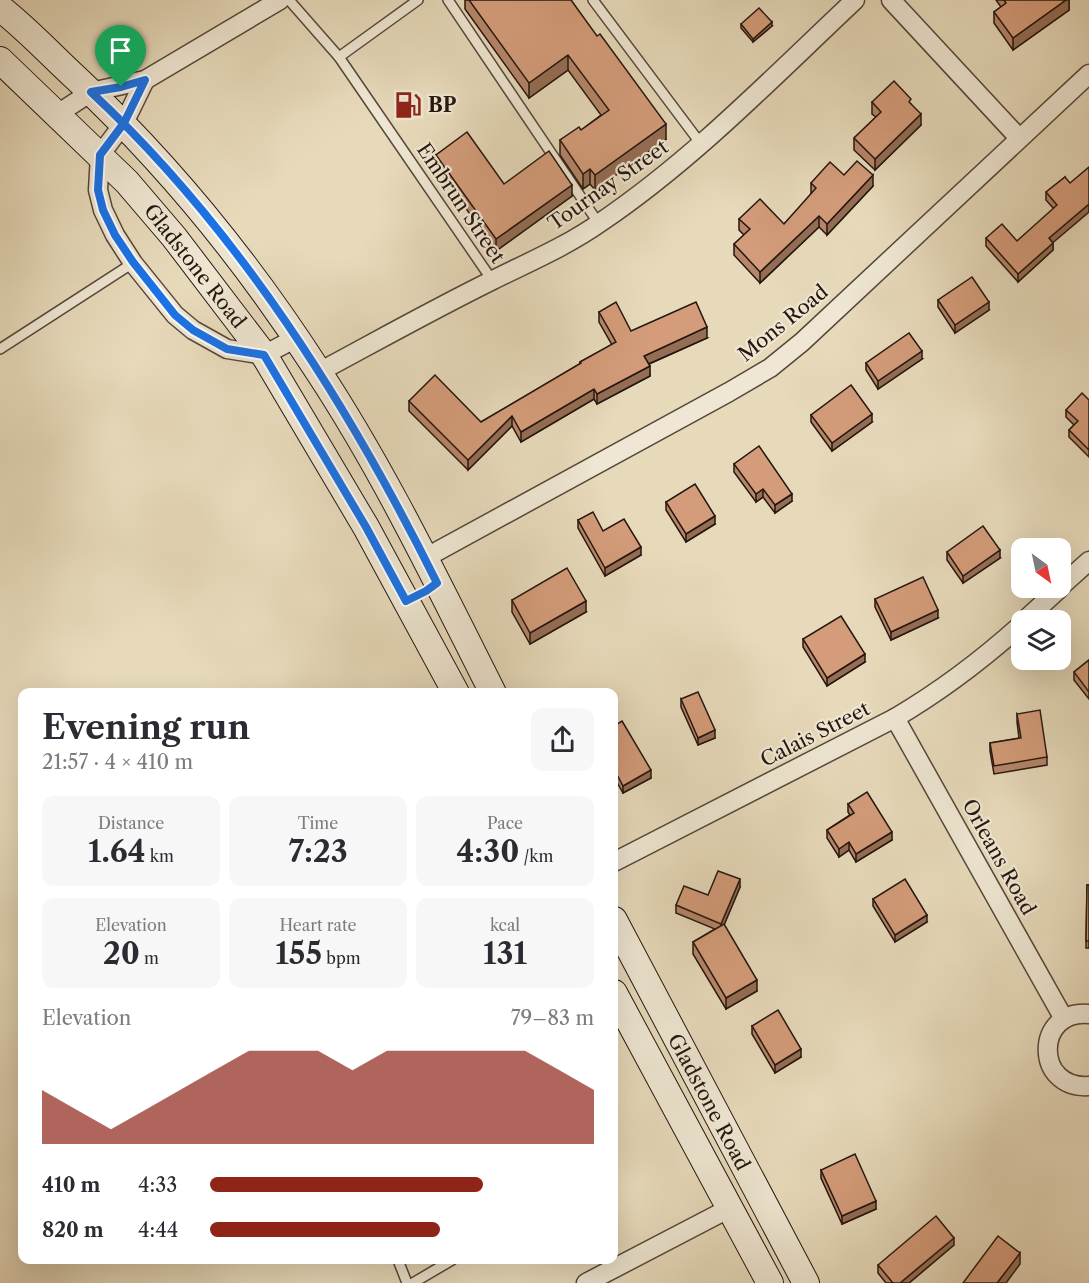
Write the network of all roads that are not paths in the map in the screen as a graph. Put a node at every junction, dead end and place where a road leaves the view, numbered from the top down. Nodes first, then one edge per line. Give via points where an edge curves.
1 (280, 0) edge
2 (289, 0) edge
3 (418, 0) edge
4 (448, 0) edge
5 (593, 0) edge
6 (855, 0) edge
7 (891, 0) edge
8 (7, 7) edge
9 (256, 8) edge
10 (24, 30) junction
11 (339, 57) junction
12 (0, 59) edge
13 (1089, 74) edge
14 (145, 80) junction
15 (91, 92) junction
16 (57, 115) junction
17 (124, 123) junction
18 (1018, 138) junction
19 (701, 144) junction
20 (100, 155) junction
21 (599, 224) junction
22 (133, 262) junction
23 (492, 280) junction
24 (296, 338) junction
25 (0, 350) edge
26 (264, 355) junction
27 (320, 372) junction
28 (335, 398) junction
29 (301, 418) junction
30 (410, 531) junction
31 (378, 549) junction
32 (425, 558) junction
33 (1089, 561) edge
34 (1071, 578) edge
35 (437, 583) junction
36 (1049, 598) edge
37 (406, 601) junction
38 (1036, 610) edge
39 (1011, 633) edge
40 (453, 688) edge
41 (490, 688) edge
42 (895, 718) junction
43 (618, 860) edge
44 (618, 928) edge
45 (618, 1000) edge
46 (1089, 1014) edge
47 (1064, 1019) junction
48 (1089, 1086) edge
49 (745, 1168) junction
50 (716, 1182) junction
51 (770, 1215) junction
52 (736, 1219) junction
53 (400, 1264) edge
54 (445, 1264) edge
55 (407, 1283) edge
56 (413, 1283) edge
57 (586, 1283) edge
58 (770, 1283) edge
59 (806, 1283) edge

1 - 9 street
2 - 11 lane, Embrun Street
3 - 11 lane
4 - 21 lane
5 - 19 lane
6 - 19 street, Tournay Street
7 - 18 street
8 - 10 street, Gladstone Road
9 - 14 street
10 - 12 street via 19,43
10 - 15 street, Gladstone Road
11 - 23 lane, Embrun Street
12 - 16 street, Gladstone Road
13 - 18 street, Mons Road
14 - 15 street
14 - 17 street
15 - 16 street
15 - 17 street, Gladstone Road
16 - 20 street, Gladstone Road
17 - 20 street
17 - 24 street, Gladstone Road via 206,216
18 - 32 street, Mons Road via 770,368
19 - 21 street, Tournay Street
20 - 22 street via 98,190 103,210
20 - 26 street, Gladstone Road via 174,237
21 - 23 street, Tournay Street
22 - 25 lane
22 - 26 street via 175,315 193,330 227,349
23 - 27 street, Tournay Street
24 - 26 street
24 - 27 street, Gladstone Road
26 - 29 street, Gladstone Road
27 - 28 street, Gladstone Road
28 - 29 street
28 - 30 street, Gladstone Road
29 - 31 street, Gladstone Road
30 - 31 street
30 - 32 street, Gladstone Road
31 - 37 street, Gladstone Road
32 - 35 street, Gladstone Road
33 - 34 street, Calais Street
35 - 37 street
35 - 41 street, Gladstone Road
36 - 38 street, Calais Street
37 - 40 street, Gladstone Road
39 - 42 street, Calais Street via 934,695
42 - 43 street, Calais Street
42 - 47 street, Orleans Road
44 - 49 street, Gladstone Road
45 - 50 street, Gladstone Road
46 - 47 street
47 - 48 street via 1047,1045 1051,1066 1066,1082
49 - 50 street
49 - 51 street, Gladstone Road
50 - 52 street, Gladstone Road
51 - 52 street via 753,1227
51 - 59 street, Gladstone Road
52 - 57 street
52 - 58 street, Gladstone Road
53 - 55 lane
54 - 56 lane

